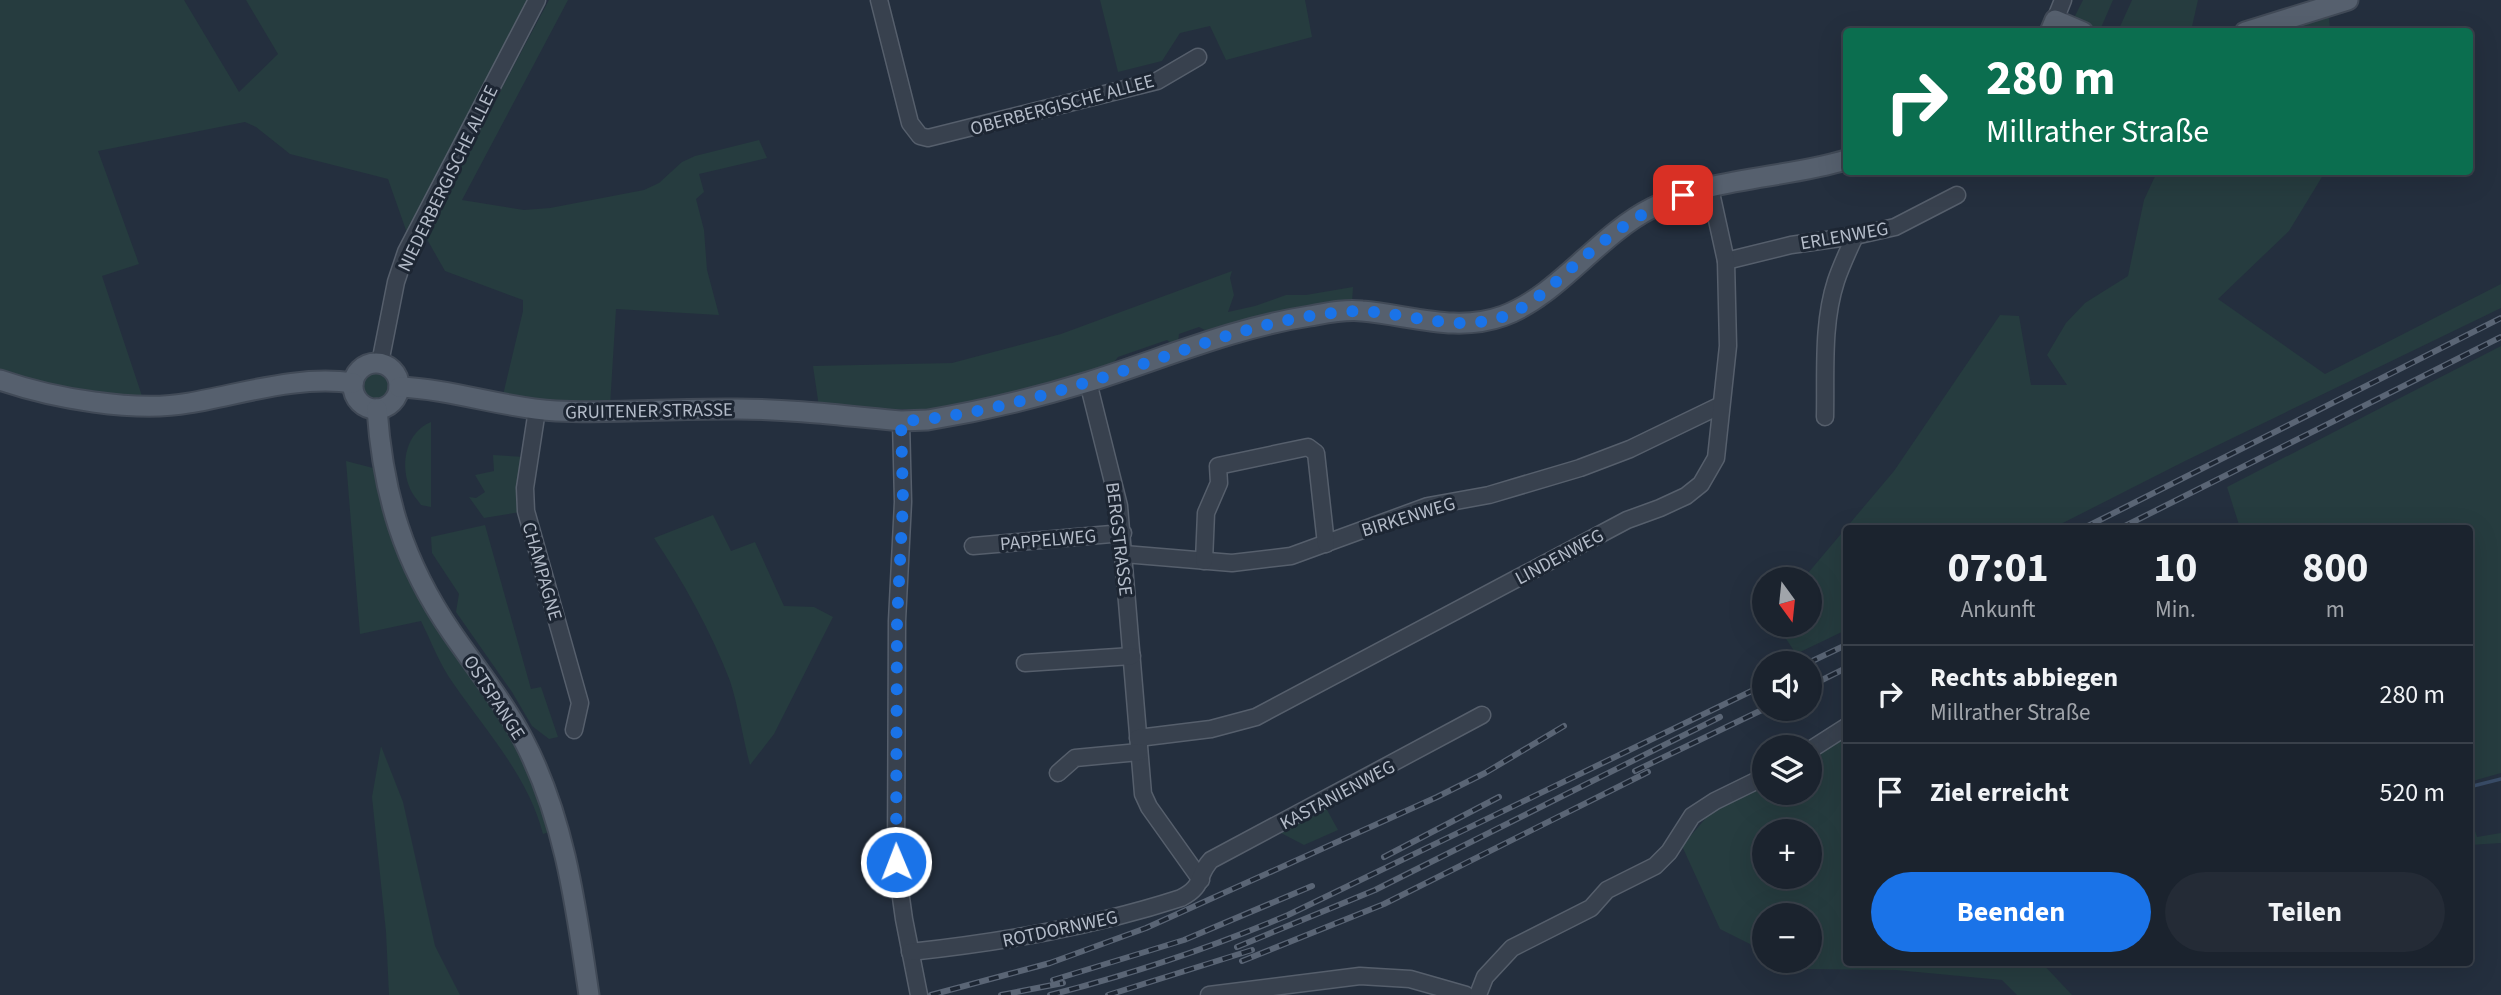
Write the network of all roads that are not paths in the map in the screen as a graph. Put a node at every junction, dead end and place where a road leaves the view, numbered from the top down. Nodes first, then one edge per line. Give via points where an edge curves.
1 (537, 0) edge
2 (879, 0) edge
3 (2063, 0) edge
4 (2348, 0) edge
5 (2052, 26) edge
6 (2258, 28) edge
7 (1198, 57) dead end
8 (1843, 161) edge
9 (1710, 188) junction
10 (1957, 195) dead end
11 (1854, 236) junction
12 (1726, 261) junction
13 (380, 363) junction
14 (0, 380) edge
15 (1088, 382) junction
16 (353, 383) junction
17 (398, 387) junction
18 (1721, 405) junction
19 (377, 409) junction
20 (537, 410) junction
21 (1825, 417) dead end
22 (901, 421) junction
23 (1123, 533) junction
24 (1325, 544) junction
25 (973, 546) dead end
26 (1124, 554) junction
27 (1204, 561) junction
28 (1132, 656) junction
29 (1025, 663) dead end
30 (1482, 715) dead end
31 (1843, 729) edge
32 (574, 730) dead end
33 (1822, 742) edge
34 (1138, 745) junction
35 (1058, 773) dead end
36 (1752, 783) edge
37 (1201, 880) junction
38 (911, 960) junction
39 (1233, 993) edge
40 (589, 995) edge
41 (919, 995) edge
42 (1209, 995) edge
43 (1466, 995) edge
44 (1478, 995) edge

1 - 13 street, NIEDERBERGISCHE ALLEE via 406,252
2 - 7 street, OBERBERGISCHE ALLEE via 911,123 920,136 928,138 1157,81
3 - 5 street
4 - 6 main road
8 - 9 main road, GRUITENER STRASSE
9 - 12 street, LINDENWEG
9 - 15 main road, GRUITENER STRASSE via 1666,201 1628,222 1542,295 1503,316 1446,323 1361,311 1310,316 1226,335
10 - 11 street, ERLENWEG via 1895,227
11 - 12 street, ERLENWEG
11 - 21 street via 1829,308
12 - 18 street, LINDENWEG via 1728,346
13 - 16 main road via 360,369
13 - 17 main road via 393,370
14 - 16 main road via 61,396 136,406 186,404 298,383
15 - 22 main road, GRUITENER STRASSE via 949,416
15 - 23 street, BERGSTRASSE
16 - 19 main road via 358,401
17 - 19 main road via 391,403
17 - 20 main road, GRUITENER STRASSE
18 - 24 street, BIRKENWEG via 1580,468 1489,495 1428,506
18 - 34 street, LINDENWEG via 1716,457 1701,484 1686,496 1627,520 1256,717
19 - 40 main road, OSTSPANGE via 391,508 418,578 510,716 547,794 567,858
20 - 22 main road, GRUITENER STRASSE via 736,408
20 - 32 street, CHAMPAGNE via 526,510 580,703
22 - 38 street via 895,839 897,881
23 - 25 street, PAPPELWEG
23 - 26 street, BERGSTRASSE
24 - 27 street, BIRKENWEG via 1257,561
24 - 27 street via 1316,453 1308,447 1218,466 1219,483 1206,513
26 - 27 street, BIRKENWEG
26 - 28 street, BERGSTRASSE
28 - 29 street
28 - 34 street, BERGSTRASSE
30 - 37 street, KASTANIENWEG via 1211,860
31 - 33 street
34 - 35 street via 1074,758
34 - 37 street, BERGSTRASSE via 1140,781 1149,807
36 - 44 street via 1692,816 1655,866 1607,890 1591,908 1512,948 1485,976
37 - 38 street, ROTDORNWEG via 1195,891 1181,898 1085,925
38 - 41 street
39 - 42 street
39 - 43 street via 1360,976 1410,979

